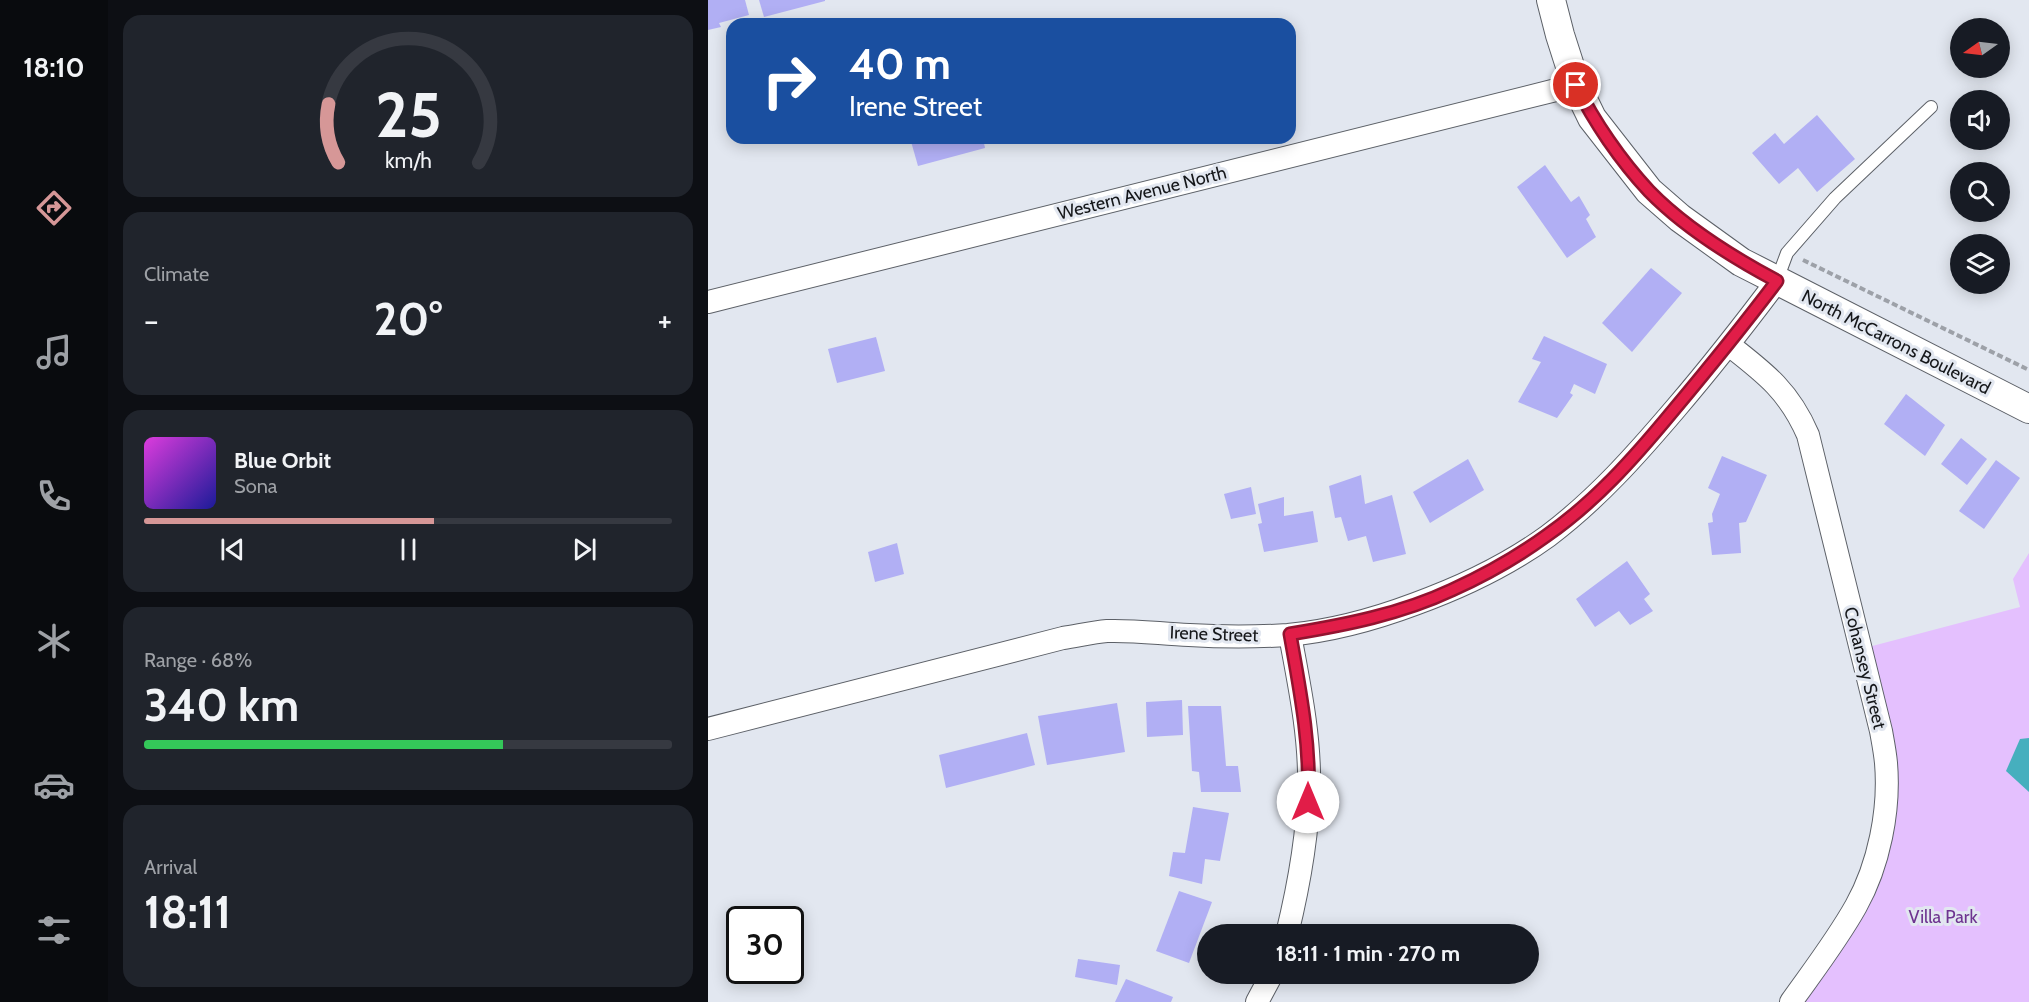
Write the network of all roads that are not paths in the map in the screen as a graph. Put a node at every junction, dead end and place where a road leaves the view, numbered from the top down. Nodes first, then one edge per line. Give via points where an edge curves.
1 (1551, 0) edge
2 (1576, 85) junction
3 (1931, 107) dead end
4 (1777, 281) junction
5 (708, 302) edge
6 (1729, 345) junction
7 (2029, 409) edge
8 (1290, 634) junction
9 (708, 729) edge
10 (1289, 924) edge
11 (1267, 984) edge
12 (1257, 1002) edge
13 (1791, 1002) edge

1 - 2 street, North McCarrons Boulevard
2 - 4 street, North McCarrons Boulevard via 1593,118 1649,191 1709,241
2 - 5 street, Western Avenue North
3 - 4 lane via 1835,198 1787,252
4 - 6 street, Irene Street
4 - 7 street, North McCarrons Boulevard
6 - 8 street, Irene Street via 1637,455 1547,536 1450,591 1389,614
6 - 13 street, Cohansey Street via 1783,390 1808,435 1886,764 1881,840 1869,876 1857,905
8 - 9 street, Irene Street via 1238,637 1106,631
8 - 10 street via 1306,733 1309,783 1306,838
11 - 12 street

